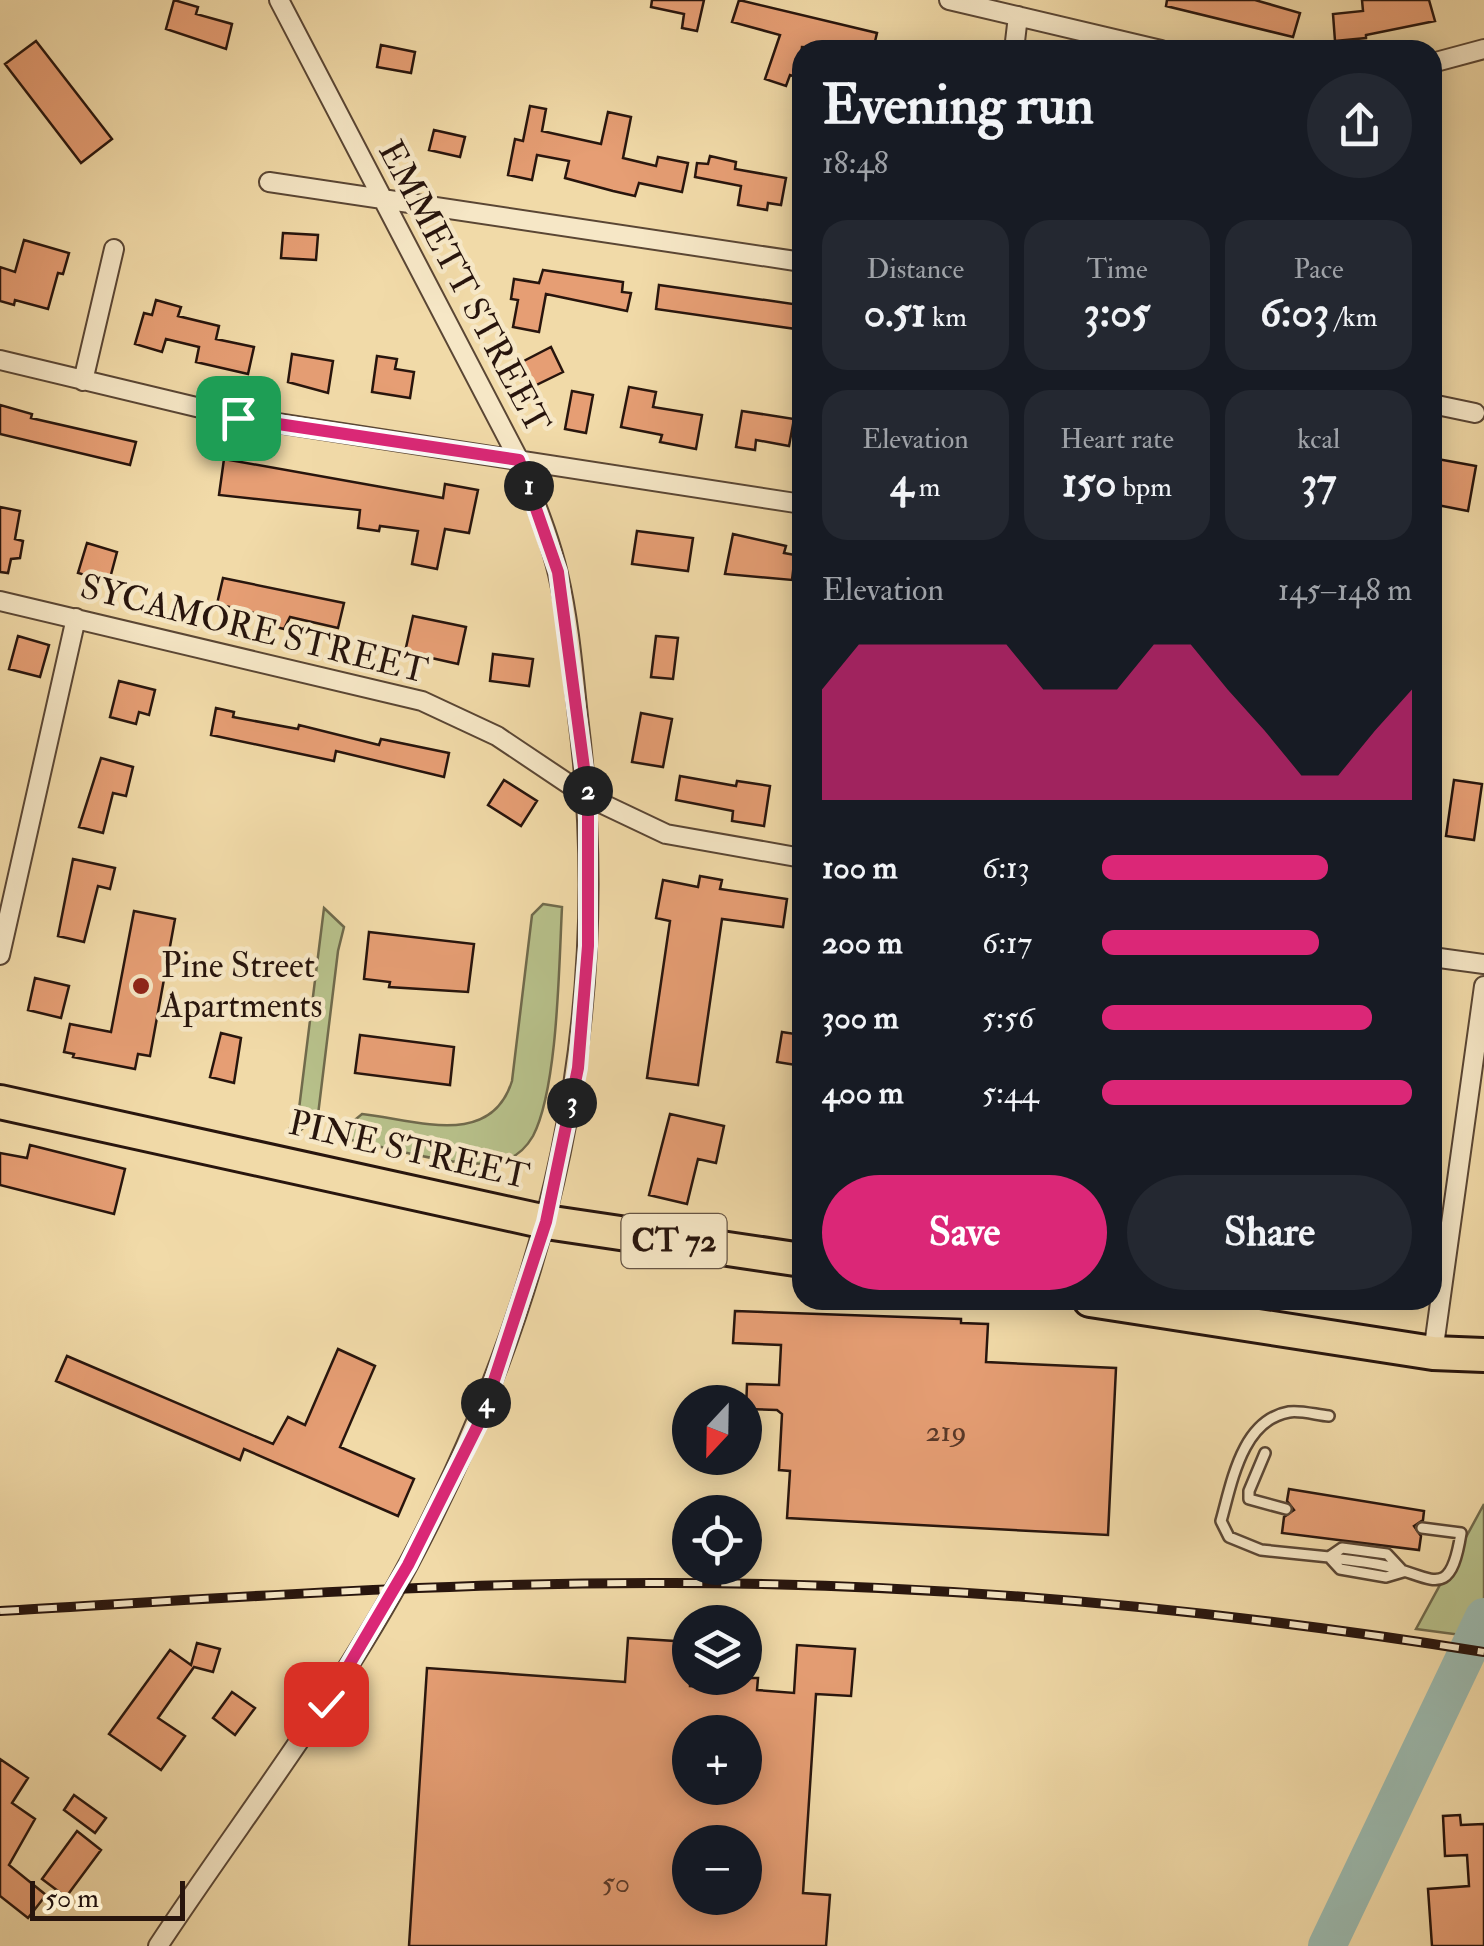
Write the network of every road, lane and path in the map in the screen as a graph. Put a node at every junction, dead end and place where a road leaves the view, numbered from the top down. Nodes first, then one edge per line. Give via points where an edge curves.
1 (279, 0) edge
2 (950, 0) edge
3 (1018, 16) junction
4 (1015, 40) edge
5 (1119, 40) edge
6 (1484, 49) edge
7 (1442, 60) edge
8 (269, 182) dead end
9 (378, 195) junction
10 (114, 249) dead end
11 (792, 260) edge
12 (0, 360) edge
13 (84, 381) junction
14 (1442, 406) edge
15 (1475, 413) dead end
16 (519, 460) junction
17 (792, 502) edge
18 (0, 601) edge
19 (76, 618) junction
20 (588, 798) junction
21 (792, 856) edge
22 (0, 955) edge
23 (1442, 958) edge
24 (1484, 964) edge
25 (1484, 986) edge
26 (0, 1102) edge
27 (546, 1222) junction
28 (792, 1259) edge
29 (1442, 1288) edge
30 (1155, 1310) edge
31 (1439, 1310) edge
32 (1433, 1353) junction
33 (1484, 1355) edge
34 (1329, 1416) dead end
35 (1265, 1453) dead end
36 (1286, 1510) dead end
37 (1422, 1528) dead end
38 (1328, 1558) junction
39 (1403, 1572) junction
40 (158, 1946) edge

1 - 9 street, EMMETT STREET
2 - 3 street
3 - 4 street
3 - 5 street
6 - 7 street
8 - 9 street
9 - 11 street
9 - 16 street, EMMETT STREET
10 - 13 street
12 - 13 street
13 - 16 street via 238,418
14 - 15 street
16 - 17 street
16 - 20 street, EMMETT STREET via 561,590
18 - 19 street, SYCAMORE STREET
19 - 20 street, SYCAMORE STREET via 422,701 498,736
19 - 22 street
20 - 21 street, SYCAMORE STREET via 666,834
20 - 27 street, EMMETT STREET via 588,946 578,1068
23 - 24 street
25 - 29 street
26 - 27 highway, PINE STREET / CT 72
27 - 28 highway, PINE STREET / CT 72
27 - 40 street, EMMETT STREET via 482,1417 408,1565 326,1704
30 - 32 highway
31 - 32 street
32 - 33 highway
34 - 38 lane via 1289,1412 1255,1428 1221,1521 1229,1537 1261,1550
35 - 36 lane via 1249,1499
37 - 39 lane via 1461,1533 1453,1566 1430,1582
38 - 39 lane via 1340,1569
38 - 39 lane via 1342,1548 1387,1554

